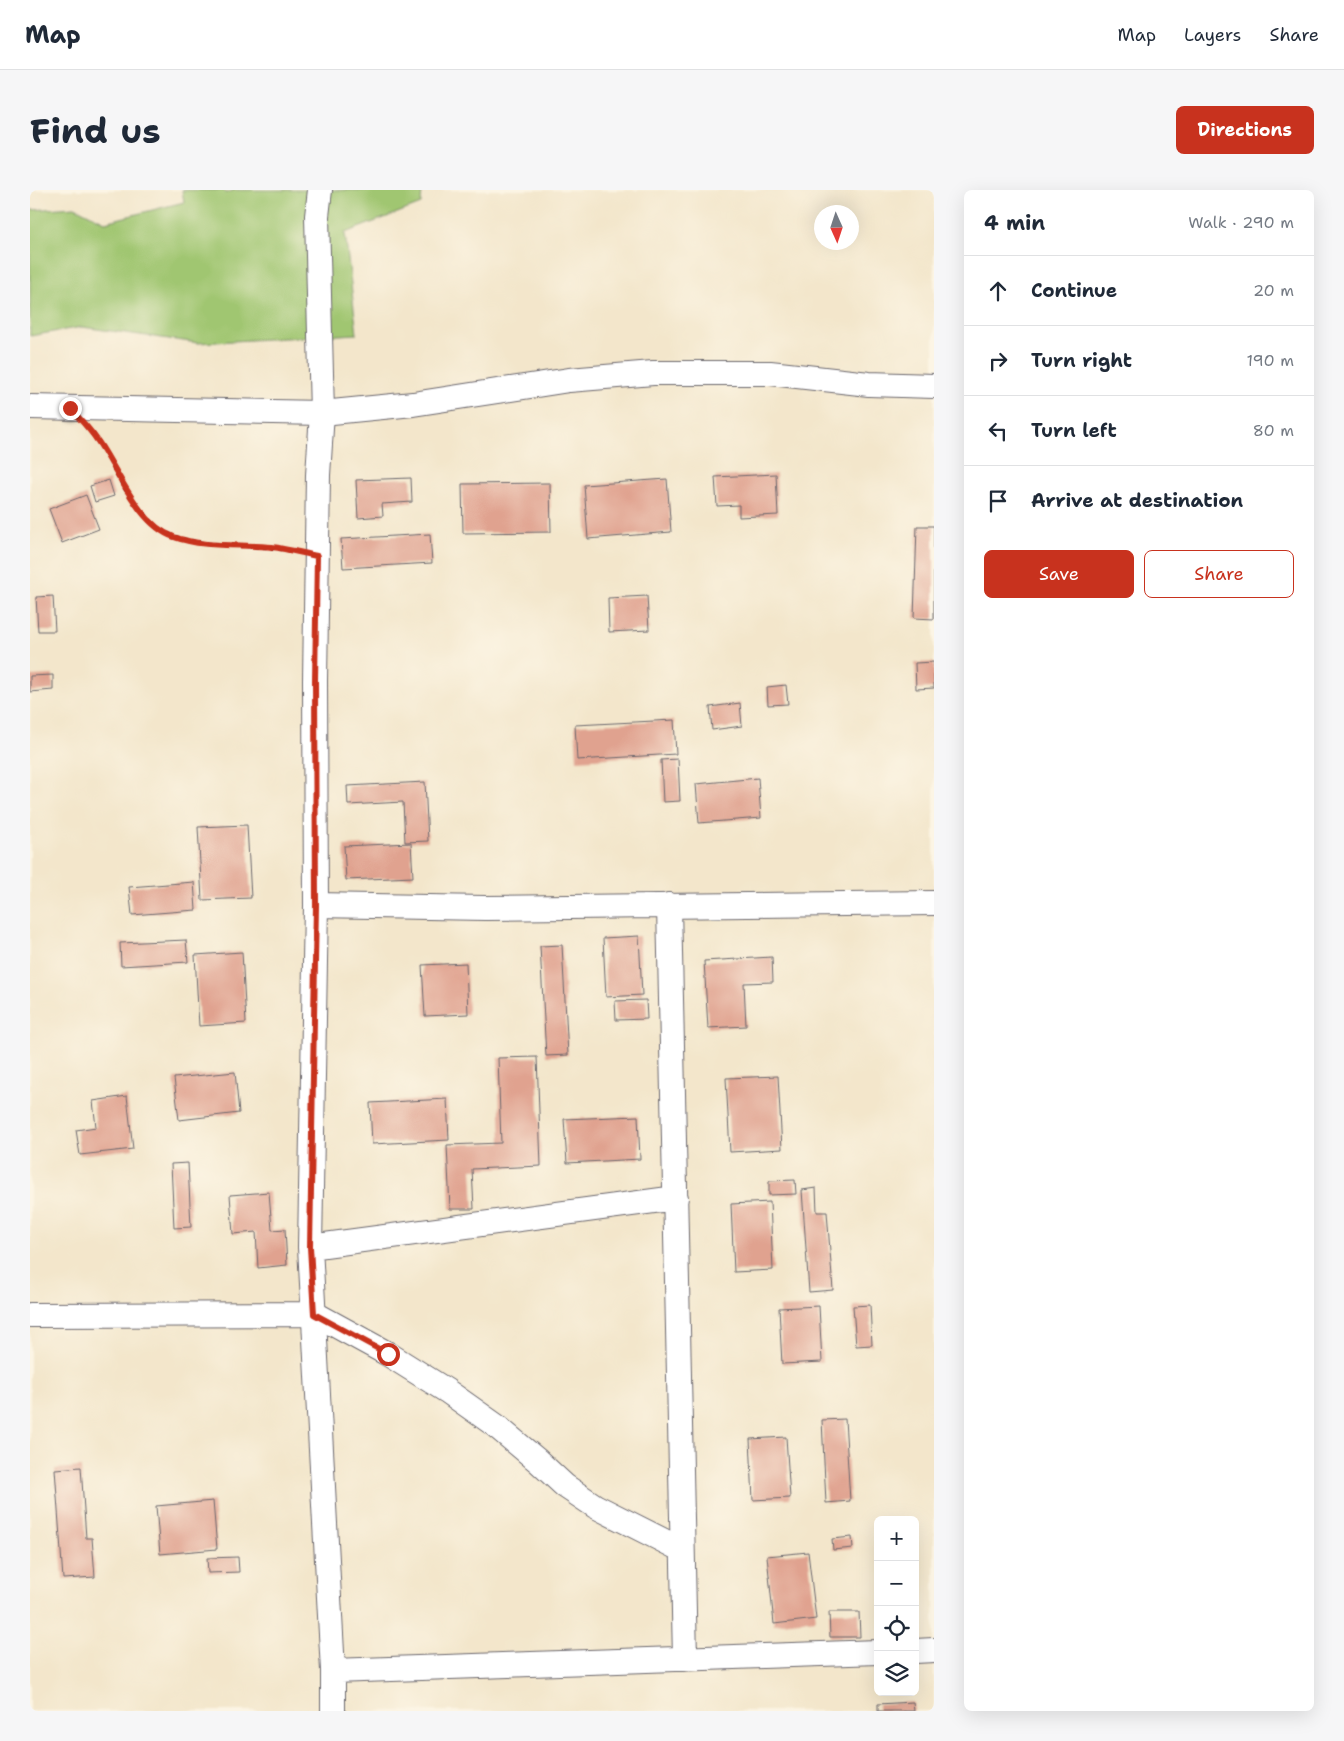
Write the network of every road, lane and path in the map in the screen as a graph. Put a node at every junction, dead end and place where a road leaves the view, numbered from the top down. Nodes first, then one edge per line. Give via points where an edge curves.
1 (320, 190) edge
2 (934, 386) edge
3 (30, 407) edge
4 (70, 408) junction
5 (322, 413) junction
6 (317, 556) junction
7 (934, 903) edge
8 (316, 905) junction
9 (669, 905) junction
10 (676, 1198) junction
11 (310, 1247) junction
12 (314, 1314) junction
13 (30, 1315) edge
14 (682, 1550) junction
15 (934, 1650) edge
16 (919, 1651) edge
17 (874, 1652) edge
18 (684, 1659) junction
19 (333, 1671) junction
20 (333, 1711) edge

1 - 5 street via 317,216
2 - 5 street via 869,384 770,373 653,373 569,380 413,404
3 - 4 street
4 - 5 street
4 - 6 path via 96,438 124,487 150,522 172,537 196,542 274,547
5 - 6 street
6 - 8 street
7 - 9 street
8 - 9 street via 485,908
8 - 11 street
9 - 10 street
10 - 11 street
10 - 14 street
11 - 12 street
12 - 13 street
12 - 14 street via 447,1391 495,1425 565,1486 595,1506
12 - 19 street
14 - 18 street
15 - 16 street
17 - 18 street
18 - 19 street
19 - 20 street

